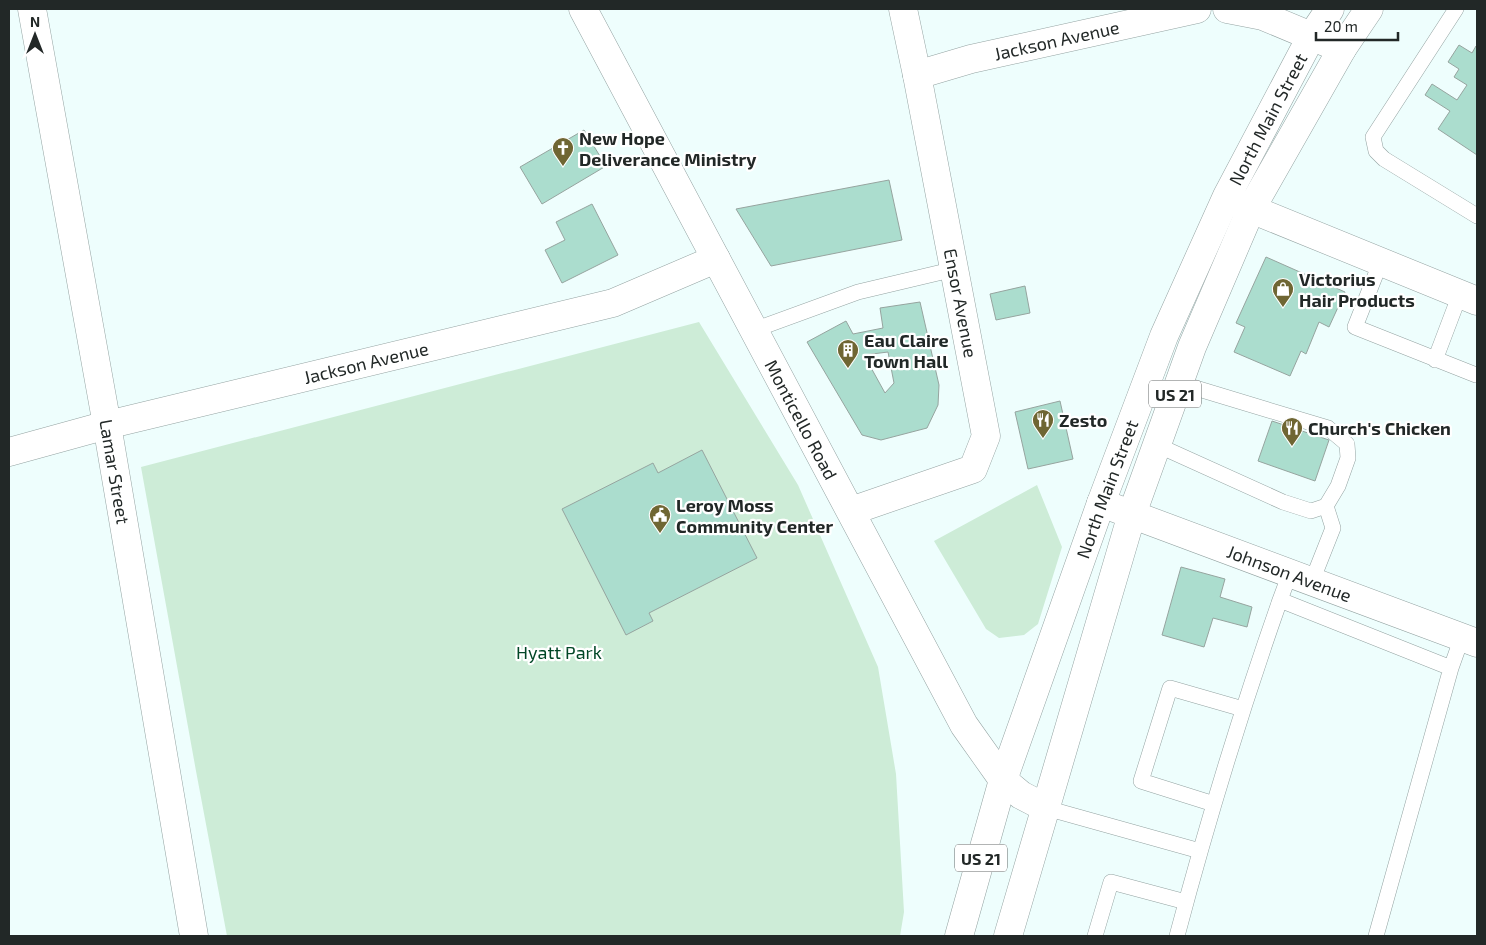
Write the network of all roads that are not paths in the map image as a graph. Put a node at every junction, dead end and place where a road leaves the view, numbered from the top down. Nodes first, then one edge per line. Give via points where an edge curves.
1 (32, 9) edge
2 (583, 9) edge
3 (903, 9) edge
4 (1197, 9) edge
5 (1227, 9) edge
6 (1330, 9) edge
7 (1369, 9) edge
8 (1456, 9) edge
9 (1312, 37) junction
10 (1342, 49) junction
11 (917, 75) junction
12 (1227, 196) junction
13 (1251, 209) junction
14 (1477, 216) edge
15 (716, 259) junction
16 (1381, 261) junction
17 (955, 269) junction
18 (1469, 298) edge
19 (754, 330) junction
20 (1434, 360) junction
21 (1476, 375) dead end
22 (1179, 383) junction
23 (107, 425) junction
24 (1157, 445) junction
25 (9, 452) edge
26 (1101, 503) junction
27 (1326, 506) junction
28 (851, 511) junction
29 (1132, 514) junction
30 (1301, 577) junction
31 (1280, 600) junction
32 (1469, 640) edge
33 (1450, 668) junction
34 (1243, 709) junction
35 (1003, 780) junction
36 (1214, 804) junction
37 (1046, 808) junction
38 (1200, 851) junction
39 (1186, 902) junction
40 (194, 936) edge
41 (959, 936) edge
42 (1008, 936) edge
43 (1096, 936) edge
44 (1177, 936) edge
45 (1376, 936) edge

1 - 23 street, Lamar Street
2 - 15 street, Monticello Road
3 - 11 street, Ensor Avenue
4 - 11 street, Jackson Avenue via 971,58
5 - 9 street via 1263,16
6 - 9 street, North Main Street / US 21
7 - 10 street, North Main Street / US 21
8 - 14 lane via 1373,137 1376,151 1384,159
9 - 10 street
9 - 12 street, North Main Street / US 21
10 - 13 street, North Main Street / US 21
11 - 17 street, Ensor Avenue
12 - 13 street
12 - 26 street, North Main Street / US 21 via 1164,336
13 - 16 street
13 - 22 street, North Main Street / US 21
15 - 19 street, Monticello Road
15 - 23 street, Jackson Avenue via 613,303
16 - 18 street
16 - 20 lane via 1355,328
17 - 19 lane via 858,292
17 - 28 street, Ensor Avenue via 986,436 973,469
18 - 20 lane
19 - 28 street, Monticello Road
20 - 21 lane
22 - 24 street, North Main Street / US 21
22 - 27 lane via 1328,428 1347,444 1348,458 1338,486
23 - 25 street, Jackson Avenue
23 - 40 street, Lamar Street
24 - 27 lane via 1283,502 1312,511
24 - 29 street, North Main Street / US 21
26 - 29 street, Johnson Avenue
26 - 35 street, North Main Street / US 21
27 - 30 lane via 1333,528
28 - 35 street, Monticello Road via 964,724
29 - 30 street, Johnson Avenue
29 - 37 street, North Main Street / US 21
30 - 31 lane
30 - 32 street, Johnson Avenue
31 - 33 lane
31 - 34 lane
32 - 33 lane
33 - 45 lane
34 - 36 lane
34 - 36 lane via 1170,688 1152,744 1141,781
35 - 37 street, Monticello Road via 1021,795
35 - 41 street, North Main Street / US 21
36 - 38 lane
37 - 38 lane
37 - 42 street, North Main Street / US 21
38 - 39 lane
39 - 43 lane via 1111,882
39 - 44 lane

